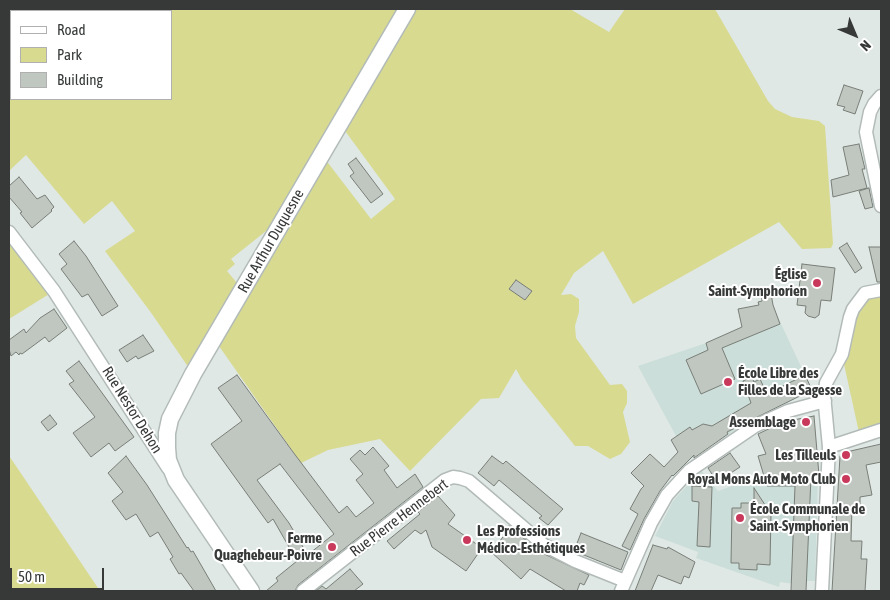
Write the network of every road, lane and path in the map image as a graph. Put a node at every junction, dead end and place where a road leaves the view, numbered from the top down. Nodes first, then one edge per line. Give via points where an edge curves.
1 (407, 9) edge
2 (881, 96) edge
3 (881, 206) edge
4 (9, 232) edge
5 (881, 290) edge
6 (825, 401) junction
7 (881, 430) edge
8 (829, 447) junction
9 (176, 480) junction
10 (623, 586) edge
11 (250, 591) edge
12 (303, 591) edge
13 (822, 591) edge

1 - 9 main road, Rue Arthur Duquesne via 175,407 167,433 167,448
2 - 3 street via 870,112 866,132
4 - 9 street, Rue Nestor Dehon via 54,291
5 - 6 street via 865,293 853,309 842,354 826,383
6 - 8 street
6 - 10 street via 788,411 755,426 689,471 667,495
7 - 8 street
8 - 13 street
9 - 11 main road, Rue Nestor Dehon
10 - 12 street, Rue Pierre Hennebert via 544,545 469,481 453,478 446,480

